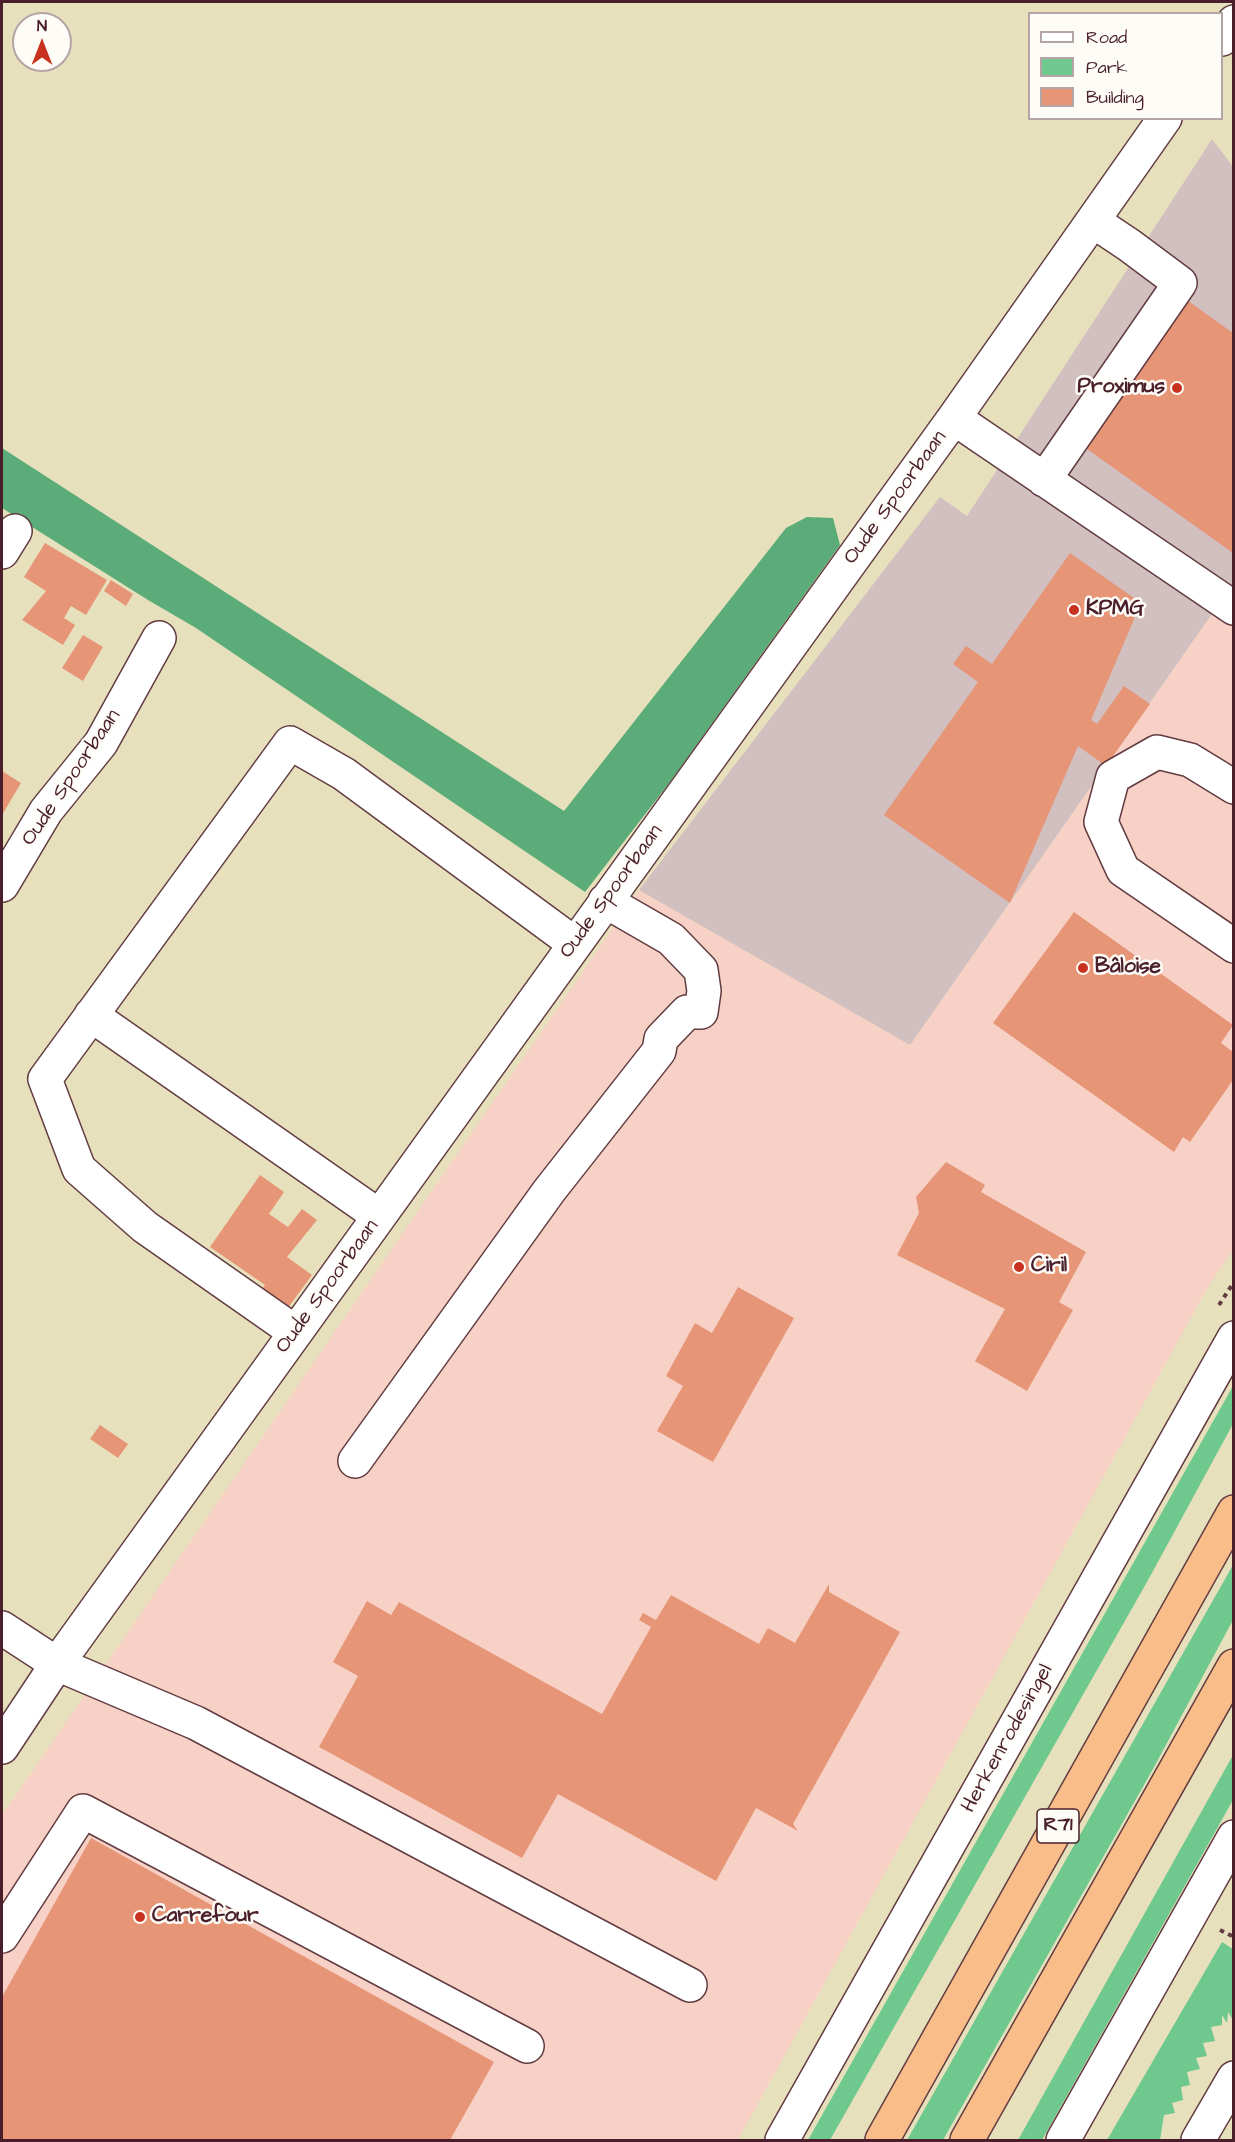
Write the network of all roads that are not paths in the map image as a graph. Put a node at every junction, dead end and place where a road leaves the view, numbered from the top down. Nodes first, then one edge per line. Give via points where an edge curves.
1 (1233, 21) edge
2 (1223, 36) edge
3 (1164, 120) edge
4 (1093, 221) junction
5 (954, 418) junction
6 (1044, 480) junction
7 (1233, 608) edge
8 (159, 638) dead end
9 (1233, 787) edge
10 (2, 885) edge
11 (605, 901) junction
12 (575, 944) junction
13 (1233, 946) edge
14 (92, 1015) junction
15 (379, 1216) junction
16 (296, 1332) junction
17 (1233, 1338) edge
18 (355, 1461) dead end
19 (1233, 1512) edge
20 (2, 1628) edge
21 (57, 1664) junction
22 (1233, 1666) edge
23 (2, 1747) edge
24 (1233, 1837) edge
25 (2, 1936) edge
26 (690, 1985) dead end
27 (527, 2046) dead end
28 (1233, 2078) edge
29 (783, 2140) edge
30 (882, 2140) edge
31 (967, 2140) edge
32 (1063, 2140) edge
33 (1198, 2140) edge

1 - 2 street
3 - 4 street, Oude Spoorbaan
4 - 5 street, Oude Spoorbaan
4 - 6 street via 1180,283
5 - 6 street
5 - 11 street, Oude Spoorbaan
6 - 7 street
8 - 10 street, Oude Spoorbaan via 101,743 46,811
9 - 13 street via 1190,760 1156,752 1113,777 1101,822 1123,870
11 - 12 street, Oude Spoorbaan
11 - 18 street via 671,939 701,970 701,1012 687,1012 661,1039 659,1051 549,1191
12 - 14 street via 344,774 290,743
12 - 15 street, Oude Spoorbaan
14 - 15 street
14 - 16 street via 45,1079 79,1169 146,1227
15 - 16 street, Oude Spoorbaan
16 - 21 street, Oude Spoorbaan
17 - 29 street, Herkenrodesingel
19 - 30 highway, R71
20 - 21 street
21 - 23 street, Oude Spoorbaan
21 - 26 street via 196,1723
22 - 31 highway
24 - 32 street
25 - 27 street via 83,1811
28 - 33 street

